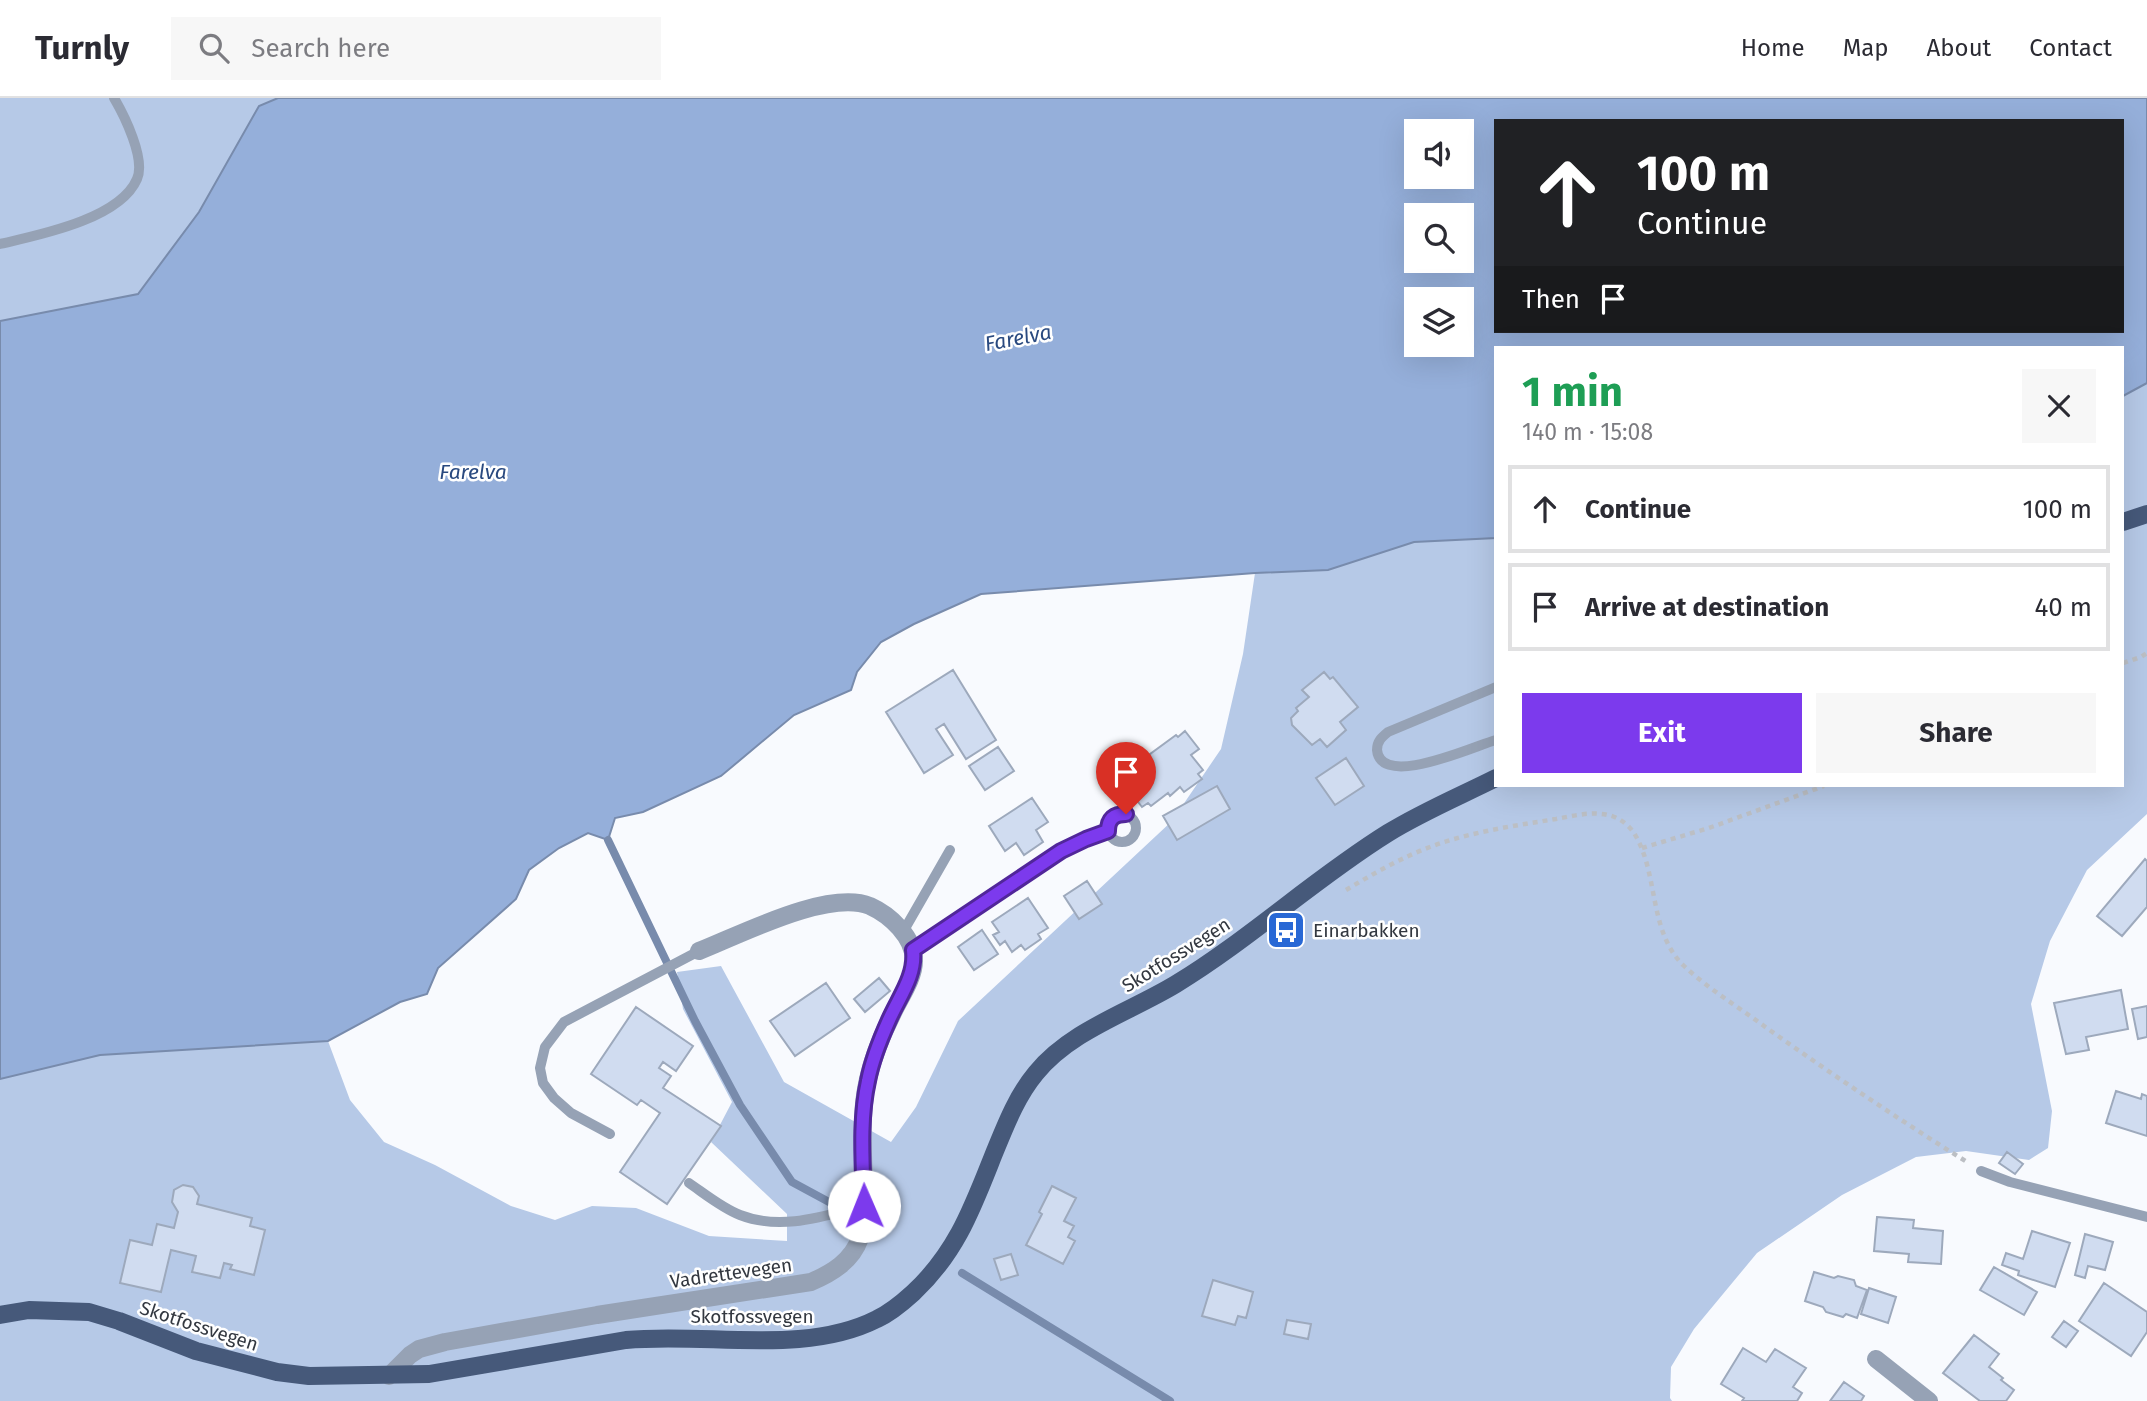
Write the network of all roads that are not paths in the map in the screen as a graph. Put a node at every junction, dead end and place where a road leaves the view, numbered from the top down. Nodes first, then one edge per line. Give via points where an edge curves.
1 (114, 98) edge
2 (0, 244) edge
3 (2147, 514) edge
4 (2124, 522) edge
5 (1494, 688) edge
6 (1494, 741) edge
7 (1494, 779) edge
8 (1108, 831) dead end
9 (950, 850) dead end
10 (903, 932) junction
11 (913, 950) junction
12 (699, 951) joint
13 (610, 1133) dead end
14 (1981, 1171) road end
15 (689, 1183) dead end
16 (864, 1206) junction
17 (2147, 1217) edge
18 (0, 1315) edge
19 (1876, 1359) dead end
20 (389, 1376) junction
21 (1929, 1401) edge

1 - 2 lane via 132,134 137,157 138,177 125,196 61,229
3 - 4 main road
5 - 6 lane via 1388,732 1377,746 1382,761 1401,768
7 - 20 main road, Skotfossvegen via 1388,833 1176,984 1091,1030 1051,1058 1009,1116 979,1192 944,1260 903,1302 878,1319 813,1338 653,1337 429,1374
8 - 11 lane via 1061,851
9 - 10 lane
10 - 11 street
10 - 12 street via 870,906 834,902
11 - 16 street, Vadrettevegen via 909,979 875,1053 868,1081
12 - 13 lane via 564,1022 545,1047 540,1068 543,1083 554,1098 571,1113
14 - 17 lane
15 - 16 lane via 742,1216 772,1221 800,1222
16 - 20 street, Vadrettevegen via 860,1237 852,1252 841,1266 810,1282 445,1342 419,1349
18 - 20 main road, Skotfossvegen via 29,1310 89,1312 196,1350 277,1372
19 - 21 street

